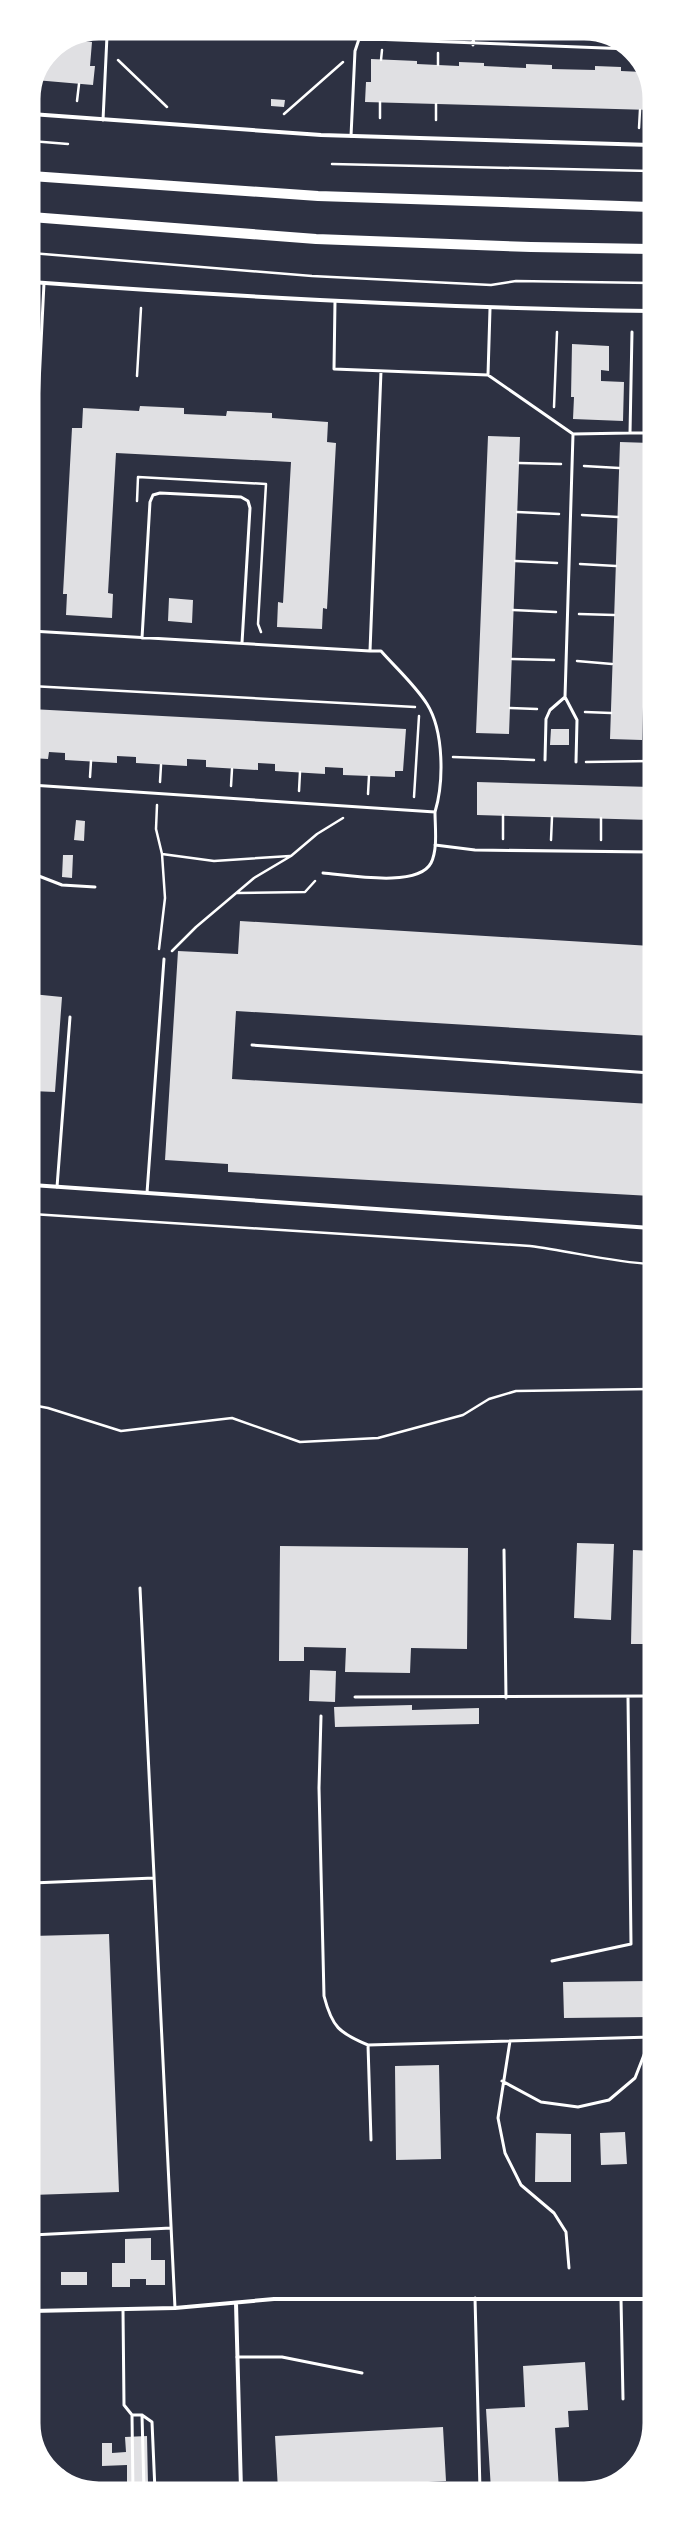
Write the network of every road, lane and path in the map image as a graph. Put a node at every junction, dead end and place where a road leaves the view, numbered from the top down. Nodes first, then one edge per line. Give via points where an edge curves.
1 (107, 38) edge
2 (309, 38) edge
3 (360, 38) edge
4 (474, 38) edge
5 (359, 41) junction
6 (473, 44) junction
7 (106, 48) junction
8 (618, 49) edge
9 (355, 51) junction
10 (78, 84) dead end
11 (77, 101) dead end
12 (380, 102) dead end
13 (436, 104) dead end
14 (167, 106) dead end
15 (640, 110) dead end
16 (284, 114) dead end
17 (38, 115) edge
18 (380, 118) dead end
19 (103, 120) junction
20 (436, 120) dead end
21 (639, 128) dead end
22 (351, 136) junction
23 (38, 142) edge
24 (68, 144) dead end
25 (645, 145) edge
26 (332, 164) dead end
27 (645, 171) edge
28 (38, 176) edge
29 (645, 207) edge
30 (38, 218) edge
31 (645, 248) edge
32 (38, 254) edge
33 (38, 283) edge
34 (44, 283) junction
35 (645, 283) edge
36 (335, 301) junction
37 (141, 308) dead end
38 (490, 309) junction
39 (645, 311) edge
40 (557, 332) dead end
41 (632, 332) dead end
42 (381, 371) junction
43 (488, 374) junction
44 (137, 376) dead end
45 (38, 403) edge
46 (554, 422) junction
47 (630, 433) junction
48 (645, 433) edge
49 (573, 434) junction
50 (136, 508) dead end
51 (38, 631) edge
52 (264, 635) dead end
53 (142, 638) junction
54 (242, 643) junction
55 (370, 651) junction
56 (38, 686) edge
57 (564, 697) junction
58 (510, 708) dead end
59 (550, 710) junction
60 (574, 711) junction
61 (611, 713) dead end
62 (545, 760) dead end
63 (91, 761) dead end
64 (576, 762) dead end
65 (161, 765) dead end
66 (232, 769) dead end
67 (300, 772) dead end
68 (369, 776) dead end
69 (90, 779) dead end
70 (38, 785) edge
71 (231, 787) dead end
72 (299, 791) dead end
73 (158, 794) junction
74 (368, 794) dead end
75 (414, 797) dead end
76 (354, 805) junction
77 (435, 812) junction
78 (503, 815) dead end
79 (552, 817) dead end
80 (601, 818) dead end
81 (435, 845) junction
82 (503, 850) junction
83 (551, 851) junction
84 (601, 852) junction
85 (645, 852) edge
86 (162, 854) junction
87 (291, 856) junction
88 (323, 873) joint
89 (38, 876) edge
90 (95, 887) dead end
91 (236, 893) junction
92 (164, 959) junction
93 (70, 1017) dead end
94 (252, 1044) dead end
95 (645, 1073) edge
96 (38, 1185) edge
97 (57, 1187) junction
98 (147, 1193) junction
99 (38, 1214) edge
100 (645, 1228) edge
101 (645, 1264) edge
102 (645, 1389) edge
103 (38, 1406) edge
104 (504, 1550) dead end
105 (140, 1588) dead end
106 (645, 1696) edge
107 (355, 1697) dead end
108 (628, 1697) junction
109 (506, 1698) junction
110 (322, 1716) dead end
111 (154, 1878) junction
112 (38, 1883) edge
113 (552, 1961) dead end
114 (645, 2037) edge
115 (510, 2041) junction
116 (368, 2045) junction
117 (645, 2052) edge
118 (502, 2081) junction
119 (371, 2140) dead end
120 (171, 2228) junction
121 (38, 2235) edge
122 (569, 2268) dead end
123 (475, 2298) junction
124 (621, 2298) junction
125 (645, 2299) edge
126 (236, 2303) junction
127 (175, 2308) junction
128 (38, 2311) edge
129 (123, 2311) junction
130 (237, 2357) junction
131 (362, 2373) dead end
132 (623, 2399) dead end
133 (142, 2414) junction
134 (132, 2415) junction
135 (133, 2484) edge
136 (144, 2484) edge
137 (155, 2484) edge
138 (240, 2484) edge
139 (480, 2484) edge

1 - 7 lane
2 - 5 lane
3 - 5 lane
4 - 6 lane
5 - 6 lane
5 - 9 lane
6 - 8 lane
7 - 14 path
7 - 19 lane
9 - 16 path
9 - 22 lane
10 - 11 path
12 - 18 path
13 - 20 path
15 - 21 path
17 - 19 street
19 - 22 street
22 - 25 street
23 - 24 path
26 - 27 path
28 - 29 main road via 318,196
30 - 31 main road via 316,239 531,248
32 - 35 path via 312,276 491,285 516,281
33 - 34 street
34 - 36 street
34 - 45 lane
36 - 38 street
36 - 42 lane via 334,369
37 - 44 path
38 - 39 street
38 - 43 lane
40 - 46 path
41 - 47 lane
42 - 43 lane
42 - 55 lane
43 - 46 lane
46 - 49 lane
47 - 48 lane
47 - 49 lane
49 - 57 lane
50 - 52 path via 138,477 266,484 258,624
51 - 53 lane
53 - 54 lane
53 - 54 lane via 150,502 153,495 160,493 241,497 248,501 250,508
54 - 55 lane
55 - 77 lane via 382,651 427,704 438,726 439,798
56 - 75 path via 419,708
57 - 59 lane
57 - 60 lane
58 - 59 path
59 - 62 lane via 546,719
60 - 61 path
60 - 64 lane via 577,720
63 - 69 path
65 - 73 path
66 - 71 path
67 - 72 path
68 - 74 path
70 - 73 lane
73 - 76 lane
73 - 86 path via 156,830
76 - 77 lane
76 - 87 path via 348,814 317,834
77 - 81 lane
78 - 82 path
79 - 83 path
80 - 84 path
81 - 82 lane via 475,850
81 - 88 lane via 431,863 420,875 403,878
82 - 83 lane
83 - 84 lane
84 - 85 lane
86 - 87 path via 214,861
86 - 92 path via 165,898 159,949
87 - 91 path via 254,878
88 - 91 path via 305,892
89 - 90 lane via 62,885
91 - 92 path
92 - 98 lane
93 - 97 lane
94 - 95 lane
96 - 97 street
97 - 98 street
98 - 100 street
99 - 101 path via 530,1246
102 - 103 path via 516,1391 489,1399 463,1415 378,1438 300,1442 232,1418 121,1431
104 - 109 lane
105 - 111 lane
106 - 108 lane
107 - 109 lane
108 - 109 lane
108 - 113 lane via 631,1944
110 - 116 lane via 319,1788 324,1996 330,2019 349,2037
111 - 112 lane
111 - 120 lane
114 - 115 lane
115 - 116 lane
115 - 118 lane
116 - 119 lane
117 - 118 lane via 635,2078 609,2100 578,2107 540,2102
118 - 122 lane via 498,2118 504,2154 521,2185 554,2213 566,2232
120 - 121 lane
120 - 127 lane
123 - 124 street
123 - 126 street via 274,2299
123 - 139 lane
124 - 125 street
124 - 132 lane
126 - 127 street
126 - 130 street
127 - 129 street
128 - 129 street
129 - 134 lane via 124,2405
130 - 131 lane via 282,2357
130 - 138 street
133 - 134 lane
133 - 136 lane
133 - 137 lane via 152,2422
134 - 135 lane

